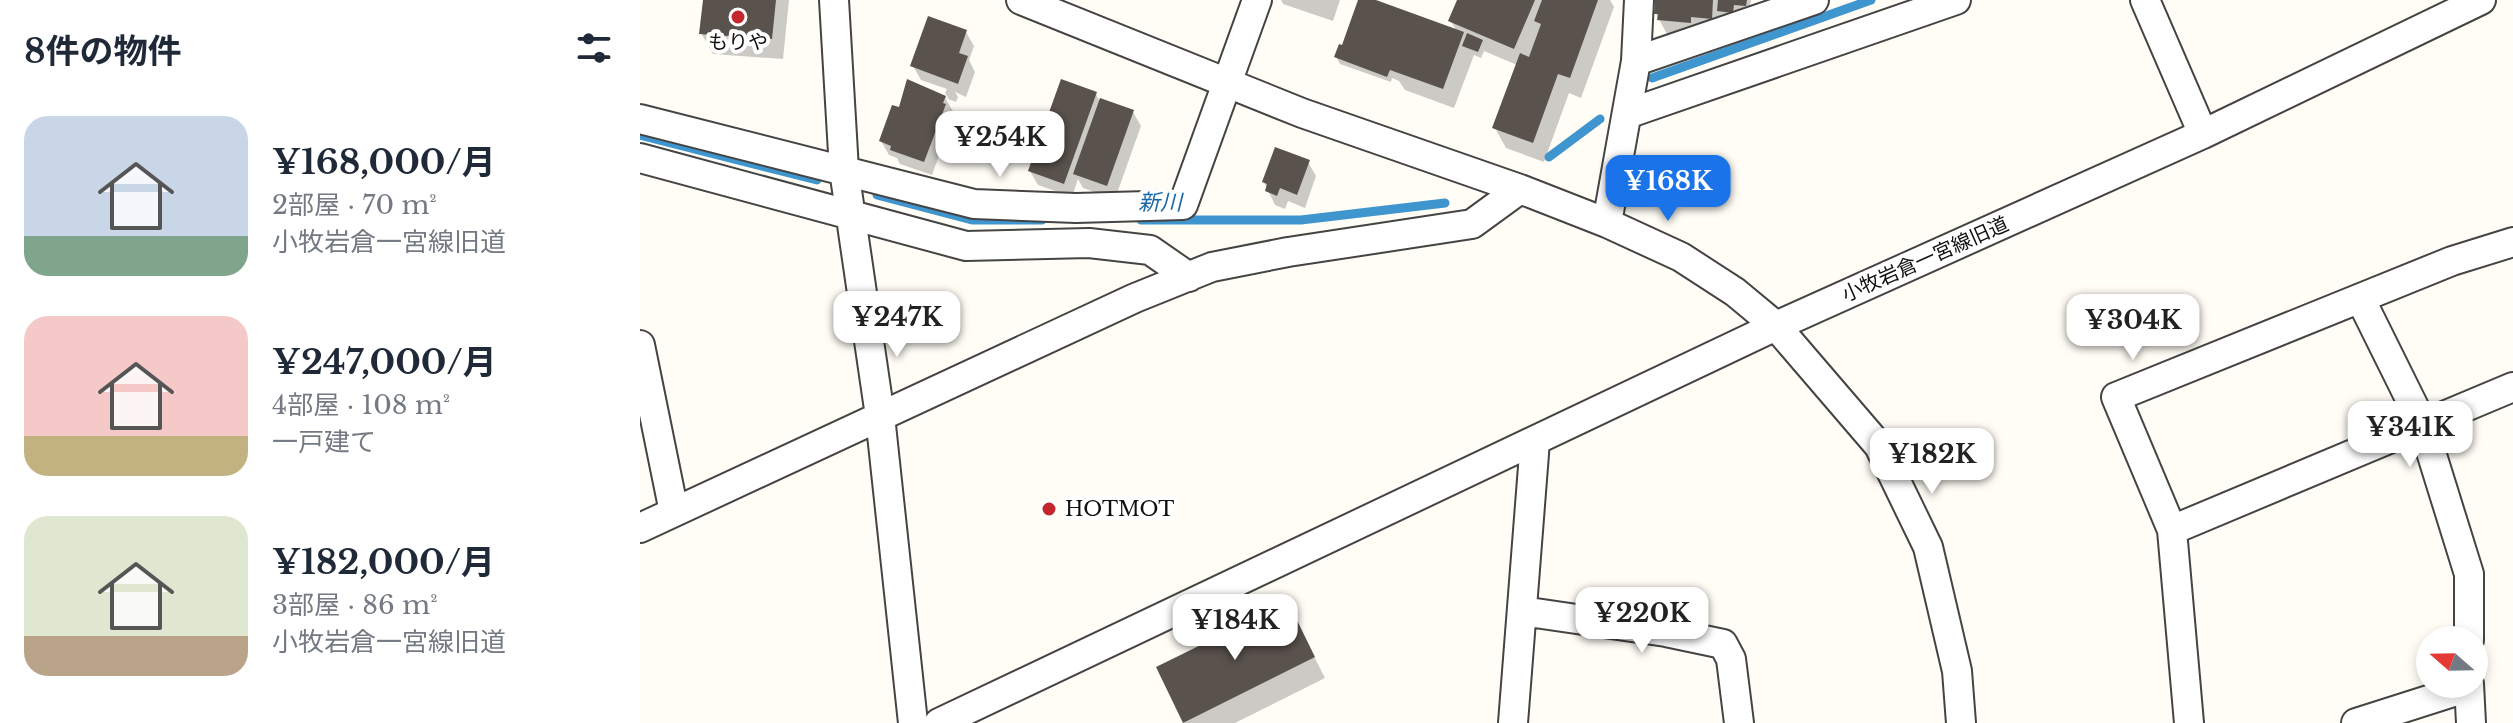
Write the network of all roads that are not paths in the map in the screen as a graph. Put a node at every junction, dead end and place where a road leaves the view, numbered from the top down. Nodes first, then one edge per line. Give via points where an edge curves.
1 (834, 0) edge
2 (1021, 0) edge
3 (1257, 0) edge
4 (1639, 0) edge
5 (1814, 0) edge
6 (2145, 0) edge
7 (2481, 0) edge
8 (1946, 2) edge
9 (1636, 61) junction
10 (1226, 83) junction
11 (1627, 114) junction
12 (640, 119) edge
13 (2203, 134) junction
14 (640, 158) edge
15 (844, 170) junction
16 (1520, 189) junction
17 (850, 216) junction
18 (1607, 223) junction
19 (2513, 242) edge
20 (1189, 277) junction
21 (2360, 298) junction
22 (1776, 326) junction
23 (642, 361) edge
24 (2513, 387) edge
25 (880, 416) junction
26 (2422, 423) junction
27 (1535, 441) junction
28 (674, 512) junction
29 (640, 528) edge
30 (2172, 530) junction
31 (1522, 611) junction
32 (2469, 626) edge
33 (2432, 698) edge
34 (2470, 698) edge
35 (913, 723) edge
36 (939, 723) edge
37 (1513, 723) edge
38 (1739, 723) edge
39 (1961, 723) edge
40 (2189, 723) edge
41 (2356, 723) edge
42 (2471, 723) edge

1 - 15 street
2 - 10 street
3 - 10 street
4 - 9 street
5 - 9 street
6 - 13 street
7 - 13 street, 小牧岩倉一宮線旧道
8 - 11 street
9 - 11 street
10 - 15 street via 1183,205 974,204
10 - 16 street
11 - 18 street
12 - 15 street
13 - 22 street, 小牧岩倉一宮線旧道
14 - 17 street
15 - 17 street
16 - 18 street
16 - 20 street via 1472,224 1288,252 1212,267
17 - 20 street via 966,246 1089,243 1150,250
17 - 25 street
18 - 22 street via 1681,257
19 - 21 street
20 - 25 street
21 - 26 street
21 - 30 street via 2116,397
22 - 27 street, 小牧岩倉一宮線旧道
22 - 39 street via 1879,446 1928,547 1957,671
23 - 28 street
24 - 26 street
25 - 28 street
25 - 35 street
26 - 30 street
26 - 32 street via 2469,574
27 - 31 street
27 - 36 street, 小牧岩倉一宮線旧道
28 - 29 street
30 - 40 street
31 - 37 street
31 - 38 street via 1723,644 1731,659
33 - 41 street
34 - 42 street

